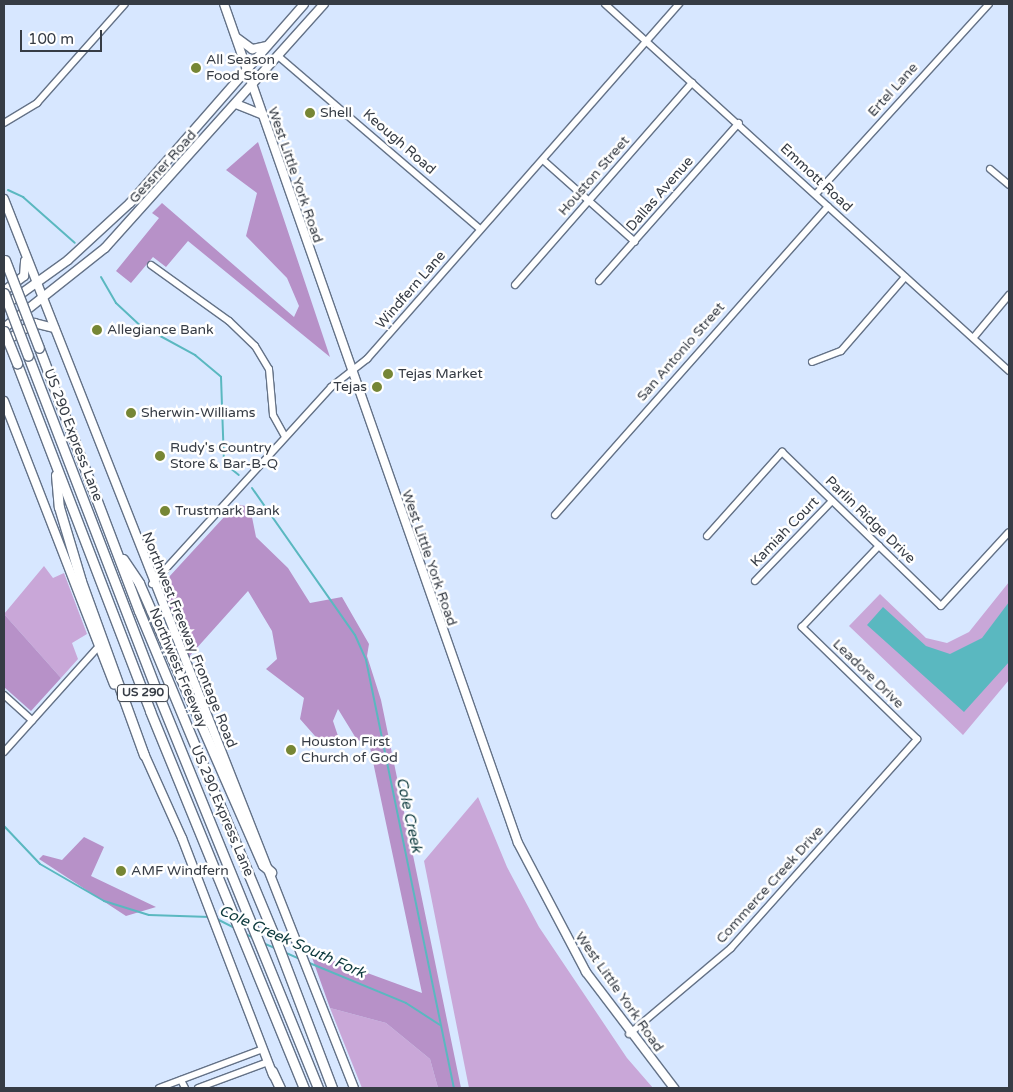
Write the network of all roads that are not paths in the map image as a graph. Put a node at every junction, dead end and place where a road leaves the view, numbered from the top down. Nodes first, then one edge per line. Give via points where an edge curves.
1 (125, 4) edge
2 (224, 4) edge
3 (304, 4) edge
4 (324, 4) edge
5 (606, 4) edge
6 (679, 4) edge
7 (989, 4) edge
8 (236, 38) junction
9 (646, 41) junction
10 (268, 45) junction
11 (278, 56) junction
12 (246, 71) junction
13 (692, 83) junction
14 (252, 86) junction
15 (236, 104) junction
16 (261, 114) junction
17 (4, 123) edge
18 (739, 123) junction
19 (174, 152) junction
20 (543, 160) junction
21 (185, 162) junction
22 (990, 169) dead end
23 (1009, 185) edge
24 (816, 194) junction
25 (4, 199) edge
26 (589, 200) junction
27 (828, 206) junction
28 (124, 208) junction
29 (134, 218) junction
30 (480, 230) junction
31 (635, 242) junction
32 (25, 254) junction
33 (4, 258) edge
34 (151, 265) dead end
35 (905, 277) junction
36 (599, 281) dead end
37 (36, 282) junction
38 (516, 285) dead end
39 (4, 292) edge
40 (1009, 295) edge
41 (42, 300) junction
42 (4, 306) edge
43 (54, 328) junction
44 (4, 329) edge
45 (974, 336) junction
46 (4, 342) edge
47 (812, 362) dead end
48 (350, 372) junction
49 (1009, 372) edge
50 (4, 401) edge
51 (285, 437) junction
52 (55, 465) junction
53 (832, 501) junction
54 (555, 515) dead end
55 (1009, 532) edge
56 (707, 536) dead end
57 (879, 546) junction
58 (116, 549) junction
59 (755, 581) dead end
60 (152, 584) junction
61 (99, 646) junction
62 (4, 695) edge
63 (32, 720) junction
64 (917, 739) joint
65 (4, 752) edge
66 (144, 755) junction
67 (271, 872) junction
68 (629, 1034) junction
69 (263, 1049) junction
70 (270, 1066) junction
71 (182, 1080) junction
72 (159, 1088) edge
73 (185, 1088) edge
74 (198, 1088) edge
75 (279, 1088) edge
76 (304, 1088) edge
77 (318, 1088) edge
78 (332, 1088) edge
79 (354, 1088) edge
80 (674, 1088) edge

1 - 17 street via 36,103
2 - 8 main road, West Little York Road
3 - 10 main road, Gessner Road
4 - 11 main road, Gessner Road
5 - 9 street, Emmott Road
6 - 9 street, Windfern Lane
7 - 24 street, Ertel Lane
8 - 10 main road via 252,49
8 - 12 main road, West Little York Road
9 - 13 street, Emmott Road
9 - 20 street, Windfern Lane
10 - 12 main road, Gessner Road
11 - 14 main road, Gessner Road
11 - 30 street, Keough Road
12 - 14 main road, West Little York Road
12 - 19 main road, Gessner Road
13 - 18 street, Emmott Road
13 - 26 street, Houston Street
14 - 15 main road, Gessner Road
14 - 16 main road, West Little York Road
15 - 16 main road
15 - 21 main road, Gessner Road
16 - 48 main road, West Little York Road
18 - 24 street, Emmott Road
18 - 31 street, Dallas Avenue
19 - 21 main road
19 - 28 main road, Gessner Road
20 - 26 street
20 - 30 street, Windfern Lane
21 - 29 main road, Gessner Road
22 - 23 street
24 - 27 street, Emmott Road
25 - 32 main road, Northwest Freeway Frontage Road
26 - 31 street
26 - 38 street, Houston Street
27 - 35 street, Emmott Road
27 - 54 street, San Antonio Street
28 - 29 main road
28 - 37 main road, Gessner Road via 68,260
29 - 41 main road, Gessner Road via 75,275
30 - 48 street, Windfern Lane via 367,359
31 - 36 street, Dallas Avenue
32 - 37 main road, Northwest Freeway Frontage Road
32 - 39 main road via 24,276
33 - 58 highway, Northwest Freeway / US 290, bridge
34 - 51 street via 229,321 256,346 269,369 273,415
35 - 45 street, Emmott Road
35 - 47 street via 840,351
37 - 41 main road, Northwest Freeway Frontage Road
37 - 42 main road, Gessner Road
39 - 77 highway, US 290 Express Lane, bridge via 158,694 256,928
40 - 45 street
41 - 43 main road, Northwest Freeway Frontage Road
41 - 44 main road, Gessner Road
43 - 46 main road via 34,323
43 - 60 main road, Northwest Freeway Frontage Road
44 - 52 highway, US 290, bridge
45 - 49 street, Emmott Road
48 - 51 street, Windfern Lane
48 - 68 main road, West Little York Road via 518,843 557,923
50 - 61 main road
51 - 60 street, Windfern Lane
52 - 66 highway via 64,526
52 - 76 highway, US 290
53 - 56 street, Parlin Ridge Drive via 782,452
53 - 57 street, Parlin Ridge Drive
53 - 59 street, Kamiah Court
55 - 57 street, Parlin Ridge Drive via 941,606
57 - 64 street, Leadore Drive via 802,626
58 - 67 highway via 139,583 264,865
58 - 78 highway, Northwest Freeway / US 290 via 274,935
60 - 67 main road, Northwest Freeway Frontage Road
61 - 63 street
61 - 66 main road
62 - 63 street
63 - 65 street
64 - 68 street, Commerce Creek Drive via 731,948
66 - 69 main road via 209,906
67 - 79 main road, Northwest Freeway Frontage Road
68 - 80 main road, West Little York Road
69 - 70 main road
69 - 71 street
70 - 74 street
70 - 75 highway
71 - 72 street
71 - 73 street

